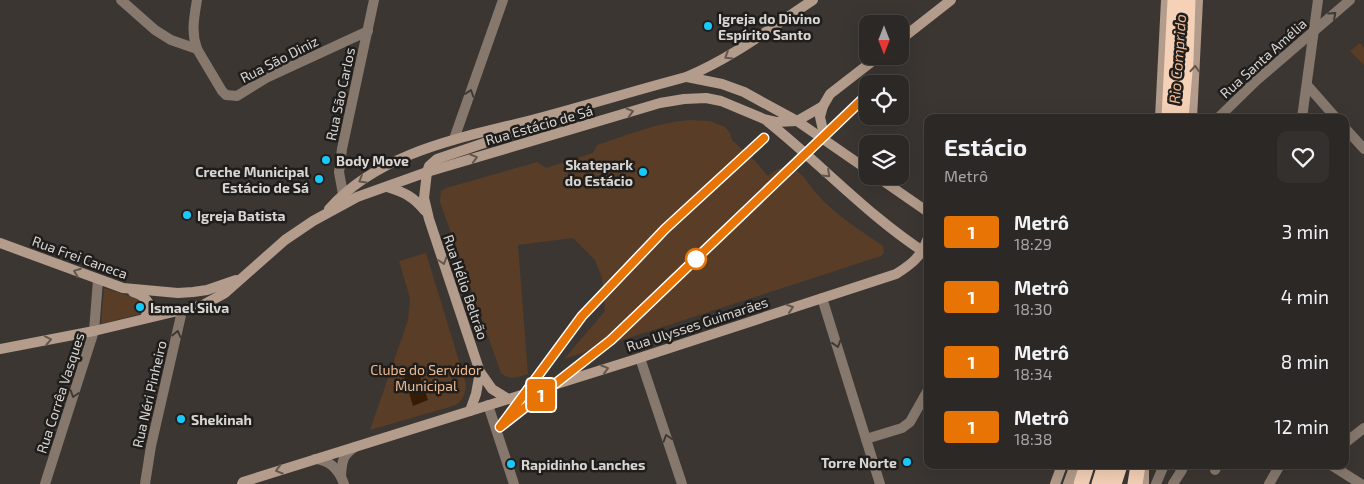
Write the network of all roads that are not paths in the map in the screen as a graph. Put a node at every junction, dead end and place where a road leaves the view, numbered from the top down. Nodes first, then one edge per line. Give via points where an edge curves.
1 (121, 0) edge
2 (197, 0) edge
3 (374, 0) edge
4 (503, 0) edge
5 (813, 0) edge
6 (952, 0) edge
7 (1166, 0) edge
8 (1176, 0) edge
9 (1188, 0) edge
10 (1198, 0) edge
11 (1318, 0) edge
12 (1350, 0) edge
13 (368, 31) junction
14 (1313, 32) junction
15 (909, 33) edge
16 (1296, 47) junction
17 (197, 49) junction
18 (1311, 51) junction
19 (867, 65) edge
20 (686, 76) junction
21 (1307, 85) junction
22 (823, 106) junction
23 (1160, 114) edge
24 (1169, 114) edge
25 (1182, 114) edge
26 (1192, 114) edge
27 (1222, 114) edge
28 (1303, 114) edge
29 (1332, 114) edge
30 (540, 118) junction
31 (764, 119) junction
32 (797, 121) junction
33 (1349, 132) edge
34 (454, 139) junction
35 (825, 139) junction
36 (1364, 149) edge
37 (859, 164) edge
38 (427, 172) junction
39 (889, 185) edge
40 (387, 187) junction
41 (343, 194) junction
42 (924, 210) edge
43 (326, 213) junction
44 (428, 214) junction
45 (0, 243) edge
46 (924, 251) edge
47 (924, 253) edge
48 (240, 279) junction
49 (98, 280) junction
50 (123, 288) junction
51 (822, 298) junction
52 (182, 311) junction
53 (145, 318) junction
54 (94, 331) junction
55 (0, 349) edge
56 (640, 358) junction
57 (480, 372) junction
58 (924, 397) edge
59 (508, 399) junction
60 (488, 405) junction
61 (470, 411) junction
62 (1364, 428) edge
63 (866, 439) junction
64 (1349, 440) edge
65 (355, 446) junction
66 (315, 459) junction
67 (1061, 469) edge
68 (1073, 469) edge
69 (1085, 469) edge
70 (1097, 469) edge
71 (1104, 469) edge
72 (1119, 469) edge
73 (1124, 469) edge
74 (1137, 469) edge
75 (1144, 469) edge
76 (1181, 469) edge
77 (1278, 469) edge
78 (1337, 469) edge
79 (342, 480) edge
80 (1157, 480) edge
81 (240, 483) edge
82 (45, 484) edge
83 (145, 484) edge
84 (514, 484) edge
85 (682, 484) edge
86 (880, 484) edge
87 (1055, 484) edge
88 (1068, 484) edge
89 (1081, 484) edge
90 (1098, 484) edge
91 (1114, 484) edge
92 (1122, 484) edge
93 (1135, 484) edge
94 (1144, 484) edge
95 (1171, 484) edge
96 (1269, 484) edge
97 (1361, 484) edge

1 - 17 street via 155,30
2 - 17 street via 192,28
3 - 13 street, Rua São Carlos
34 -> 4 street
5 -> 20 main road, Rua Estácio de Sá via 724,59
6 - 15 main road
7 - 23 main road
8 - 24 highway
9 - 25 highway
26 -> 10 main road
11 - 14 street
14 -> 12 street, Rua Santa Amélia
13 - 17 street, Rua São Diniz via 266,78 237,96 226,95 222,91
13 - 41 street, Rua São Carlos via 342,149 340,172
14 - 16 street, Rua Santa Amélia
14 - 18 street
16 - 18 street
16 - 27 street, Rua Santa Amélia
18 - 21 street
19 - 22 main road via 830,94
20 - 30 main road, Rua Estácio de Sá
20 - 32 main road via 733,87
21 - 28 street
21 - 29 street
22 - 32 main road
22 - 35 main road via 820,117
30 - 34 main road, Rua Estácio de Sá
30 - 38 main road via 502,137 436,159
31 - 32 main road via 783,123
38 -> 31 main road, Rua Estácio de Sá via 684,98 721,101
31 -> 46 main road via 803,150 853,198 898,235
32 - 35 main road
33 - 36 street
34 -> 41 main road, Rua Estácio de Sá via 388,166
35 - 37 main road
38 - 40 main road, Rua Estácio de Sá
38 - 44 main road, Rua Hélio Beltrão via 424,190
39 - 42 main road
40 - 43 main road, Rua Estácio de Sá
40 - 44 main road via 409,194
41 - 43 main road, Rua Estácio de Sá
43 - 48 main road, Rua Estácio de Sá via 286,240
44 -> 57 main road, Rua Hélio Beltrão
49 -> 45 main road, Rua Frei Caneca
47 - 51 main road, Rua Ulysses Guimarães via 896,274
48 - 50 main road, Rua Frei Caneca via 193,292
48 - 52 main road, Rua Estácio de Sá via 215,300
49 - 50 main road, Rua Frei Caneca
49 - 54 street, Rua Corrêa Vasques
50 - 53 main road via 146,299 150,305
56 -> 51 main road, Rua Ulysses Guimarães
51 -> 63 street
52 - 53 main road, Rua Estácio de Sá
83 -> 52 street, Rua Néri Pinheiro
53 - 54 main road, Rua Estácio de Sá
55 -> 54 main road, Rua Estácio de Sá
54 -> 82 street, Rua Corrêa Vasques
59 -> 56 main road, Rua Ulysses Guimarães
85 -> 56 street
57 - 59 main road, Rua Hélio Beltrão via 492,389
57 - 61 main road
58 - 63 street via 910,422 902,428
59 - 60 main road, Rua Ulysses Guimarães
60 - 61 main road, Rua Ulysses Guimarães
60 - 84 street
61 - 65 main road, Rua Ulysses Guimarães
62 - 64 street
63 - 86 street
65 - 66 main road, Rua Ulysses Guimarães
65 - 79 street via 346,454 342,464
66 - 79 street via 327,462
66 -> 81 main road, Rua Ulysses Guimarães
67 - 87 main road
68 - 88 main road
69 - 89 highway
70 - 90 highway
71 - 90 highway
72 - 91 highway
73 - 92 main road
74 - 93 highway
75 - 94 main road
76 - 95 street
77 - 96 street
78 - 97 street
80 - 95 street

